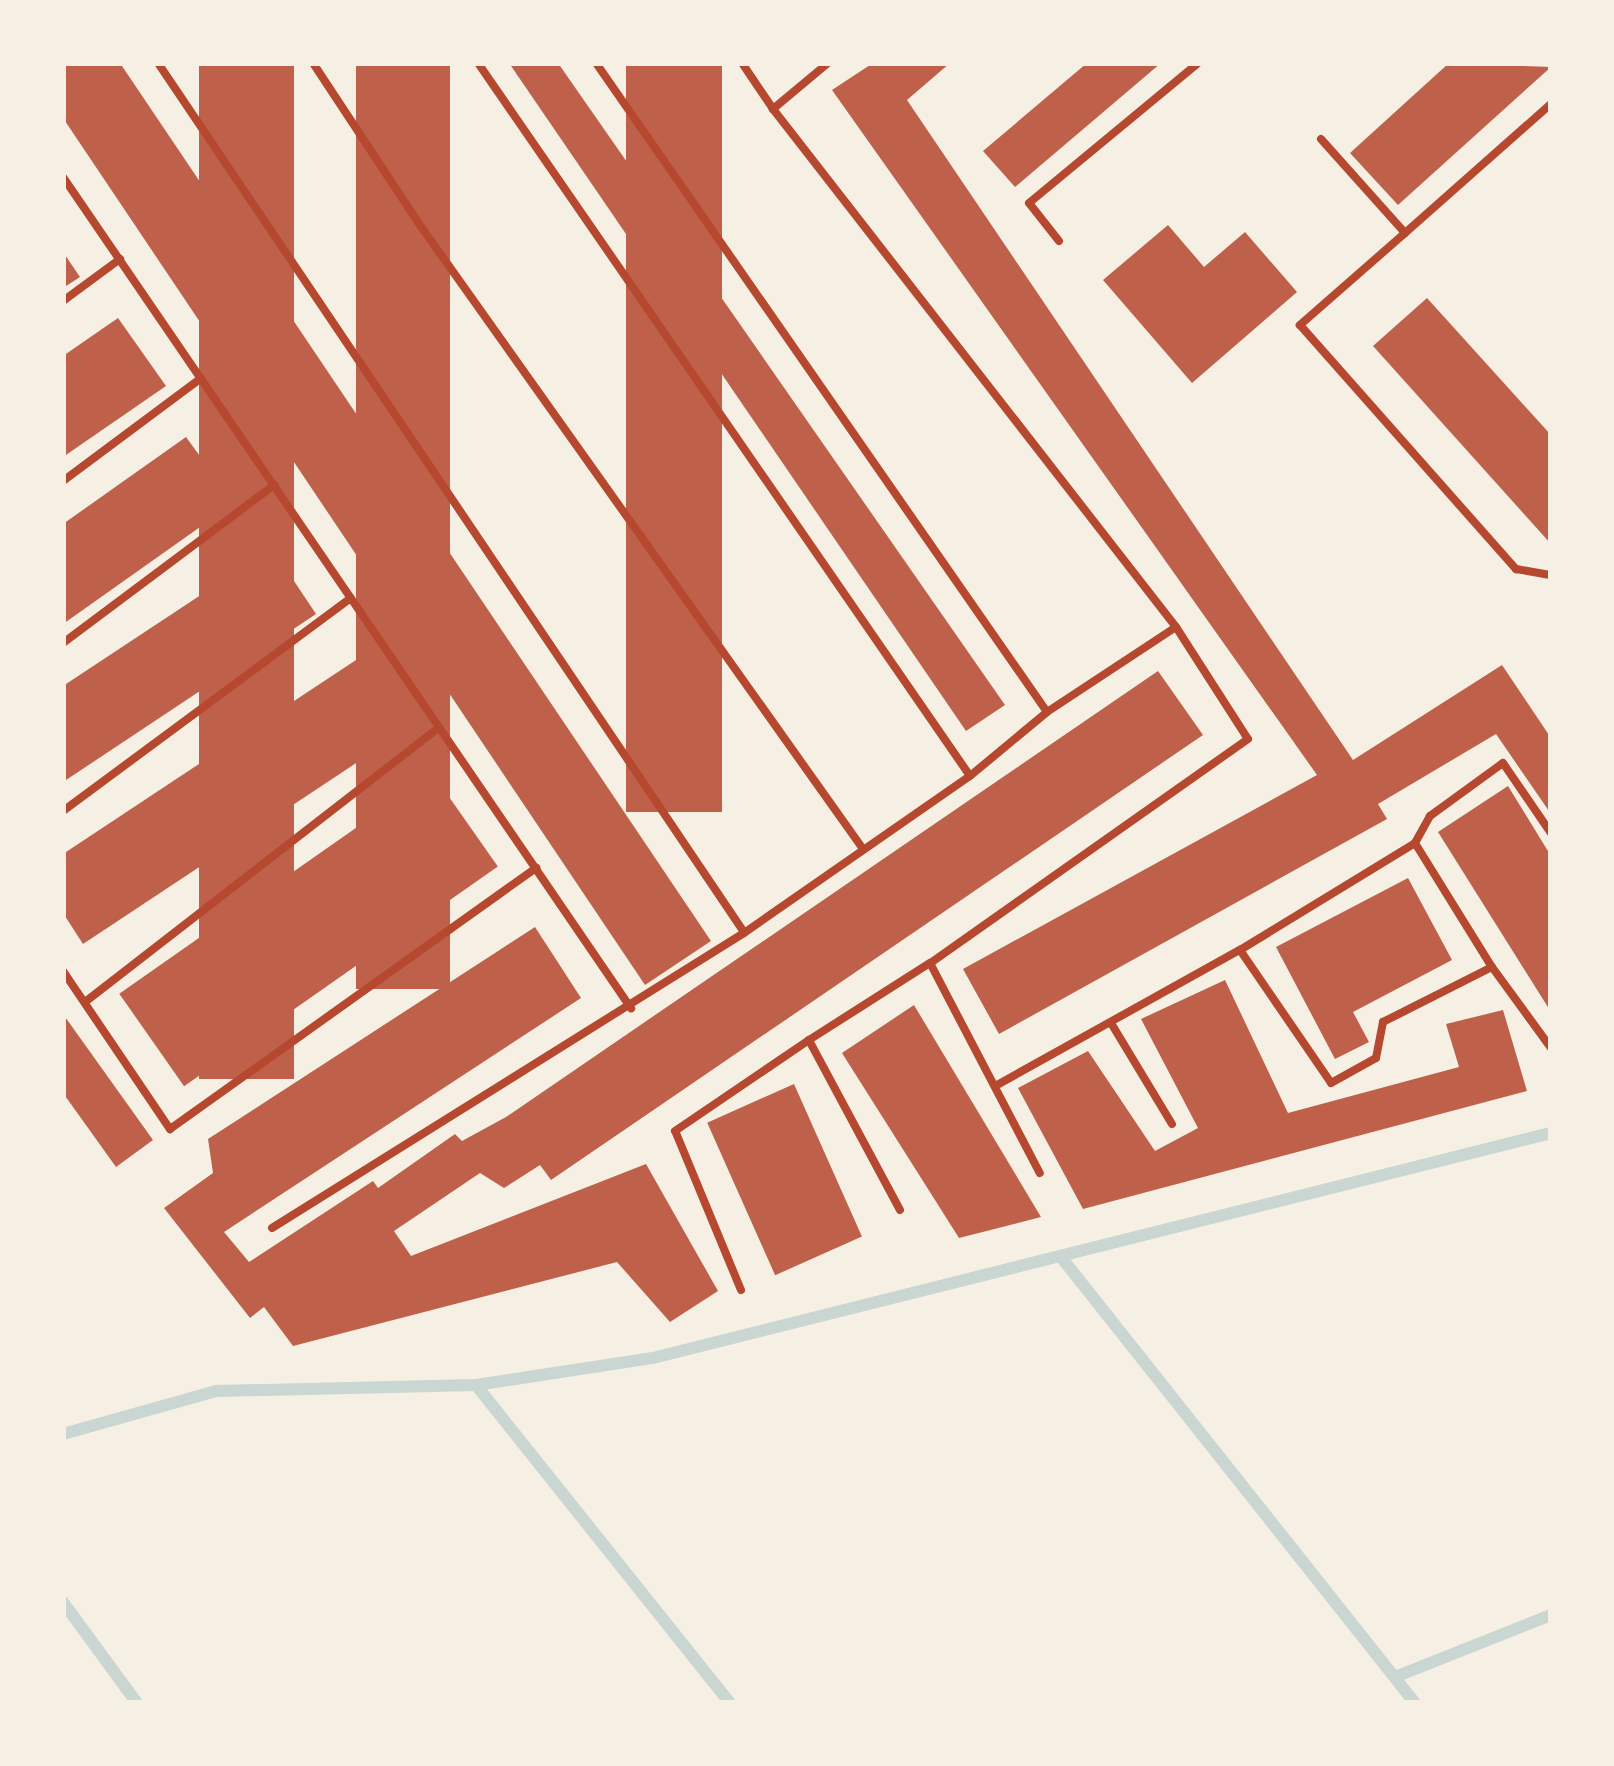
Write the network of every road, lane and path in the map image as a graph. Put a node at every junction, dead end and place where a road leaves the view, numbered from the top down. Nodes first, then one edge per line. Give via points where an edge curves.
1 (158, 63) edge
2 (313, 63) edge
3 (478, 63) edge
4 (596, 63) edge
5 (742, 63) edge
6 (828, 63) edge
7 (1198, 63) edge
8 (1551, 104) edge
9 (773, 110) junction
10 (1321, 139) dead end
11 (63, 176) edge
12 (1405, 233) junction
13 (1059, 241) dead end
14 (120, 260) junction
15 (63, 301) edge
16 (201, 378) junction
17 (63, 481) edge
18 (274, 485) junction
19 (1551, 575) edge
20 (351, 598) junction
21 (1176, 627) junction
22 (63, 643) edge
23 (1047, 712) junction
24 (439, 727) junction
25 (970, 776) junction
26 (63, 811) edge
27 (1551, 833) edge
28 (1415, 843) junction
29 (862, 849) junction
30 (536, 868) junction
31 (744, 932) junction
32 (1240, 950) junction
33 (930, 963) junction
34 (1492, 968) junction
35 (63, 971) edge
36 (85, 1003) junction
37 (631, 1008) junction
38 (1111, 1023) junction
39 (809, 1040) junction
40 (1551, 1048) edge
41 (997, 1085) junction
42 (1172, 1124) dead end
43 (1040, 1173) dead end
44 (900, 1210) dead end
45 (272, 1228) dead end
46 (741, 1290) dead end

1 - 31 lane
2 - 29 lane
3 - 25 lane
4 - 23 lane
5 - 9 lane
6 - 9 lane
7 - 13 lane via 1029,203
8 - 12 lane
9 - 21 lane
10 - 12 lane
11 - 14 lane
12 - 19 lane via 1300,325 1516,569
14 - 15 lane
14 - 16 lane
16 - 17 lane
16 - 18 lane
18 - 20 lane
18 - 22 lane
20 - 24 lane
20 - 26 lane
21 - 23 lane
21 - 33 lane via 1248,739
23 - 25 lane
24 - 30 lane
24 - 36 lane
25 - 29 lane
27 - 28 lane via 1503,763 1430,817
28 - 32 lane
28 - 34 lane
29 - 31 lane
30 - 36 lane via 170,1129
30 - 37 lane
31 - 37 lane
32 - 34 lane via 1331,1083 1376,1058 1383,1022
32 - 38 lane
33 - 39 lane
33 - 41 lane
34 - 40 lane
35 - 36 lane
37 - 45 lane
38 - 41 lane
38 - 42 lane
39 - 44 lane
39 - 46 lane via 675,1131
41 - 43 lane

